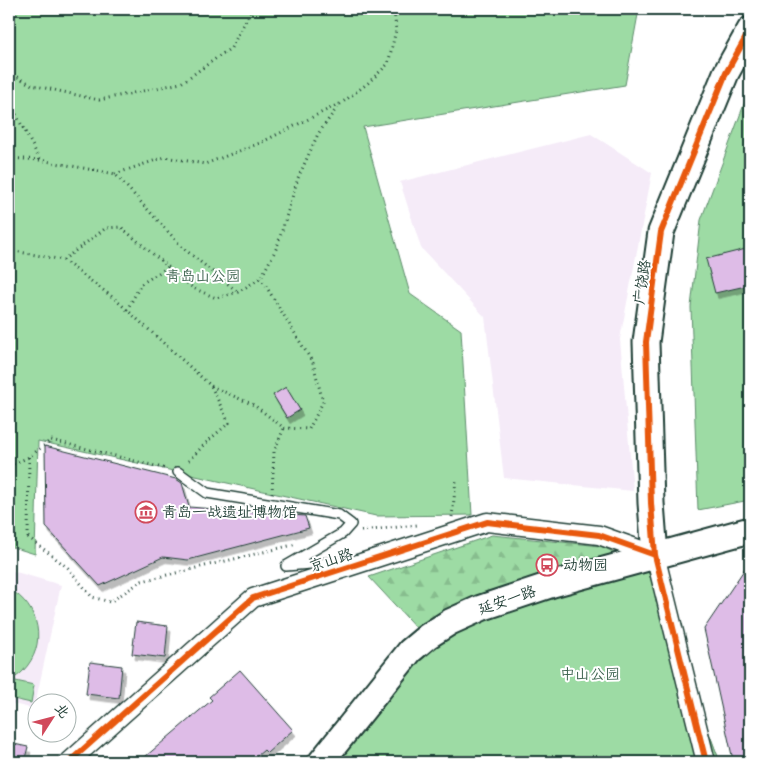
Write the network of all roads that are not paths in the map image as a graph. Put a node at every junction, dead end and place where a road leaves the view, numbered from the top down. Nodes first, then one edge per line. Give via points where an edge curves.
1 (750, 30) edge
2 (178, 472) road end
3 (750, 530) edge
4 (655, 555) junction
5 (378, 558) junction
6 (69, 762) edge
7 (320, 762) edge
8 (706, 762) edge

1 - 4 street, 广饶路 via 726,73 661,232 646,342
2 - 5 lane via 207,493 339,515 352,524 343,533 286,566
3 - 4 street, 延安一路
4 - 5 street, 京山路 via 599,535 487,522
4 - 7 street, 延安一路 via 553,584 450,622 410,651
4 - 8 street
5 - 6 street, 京山路 via 253,598

